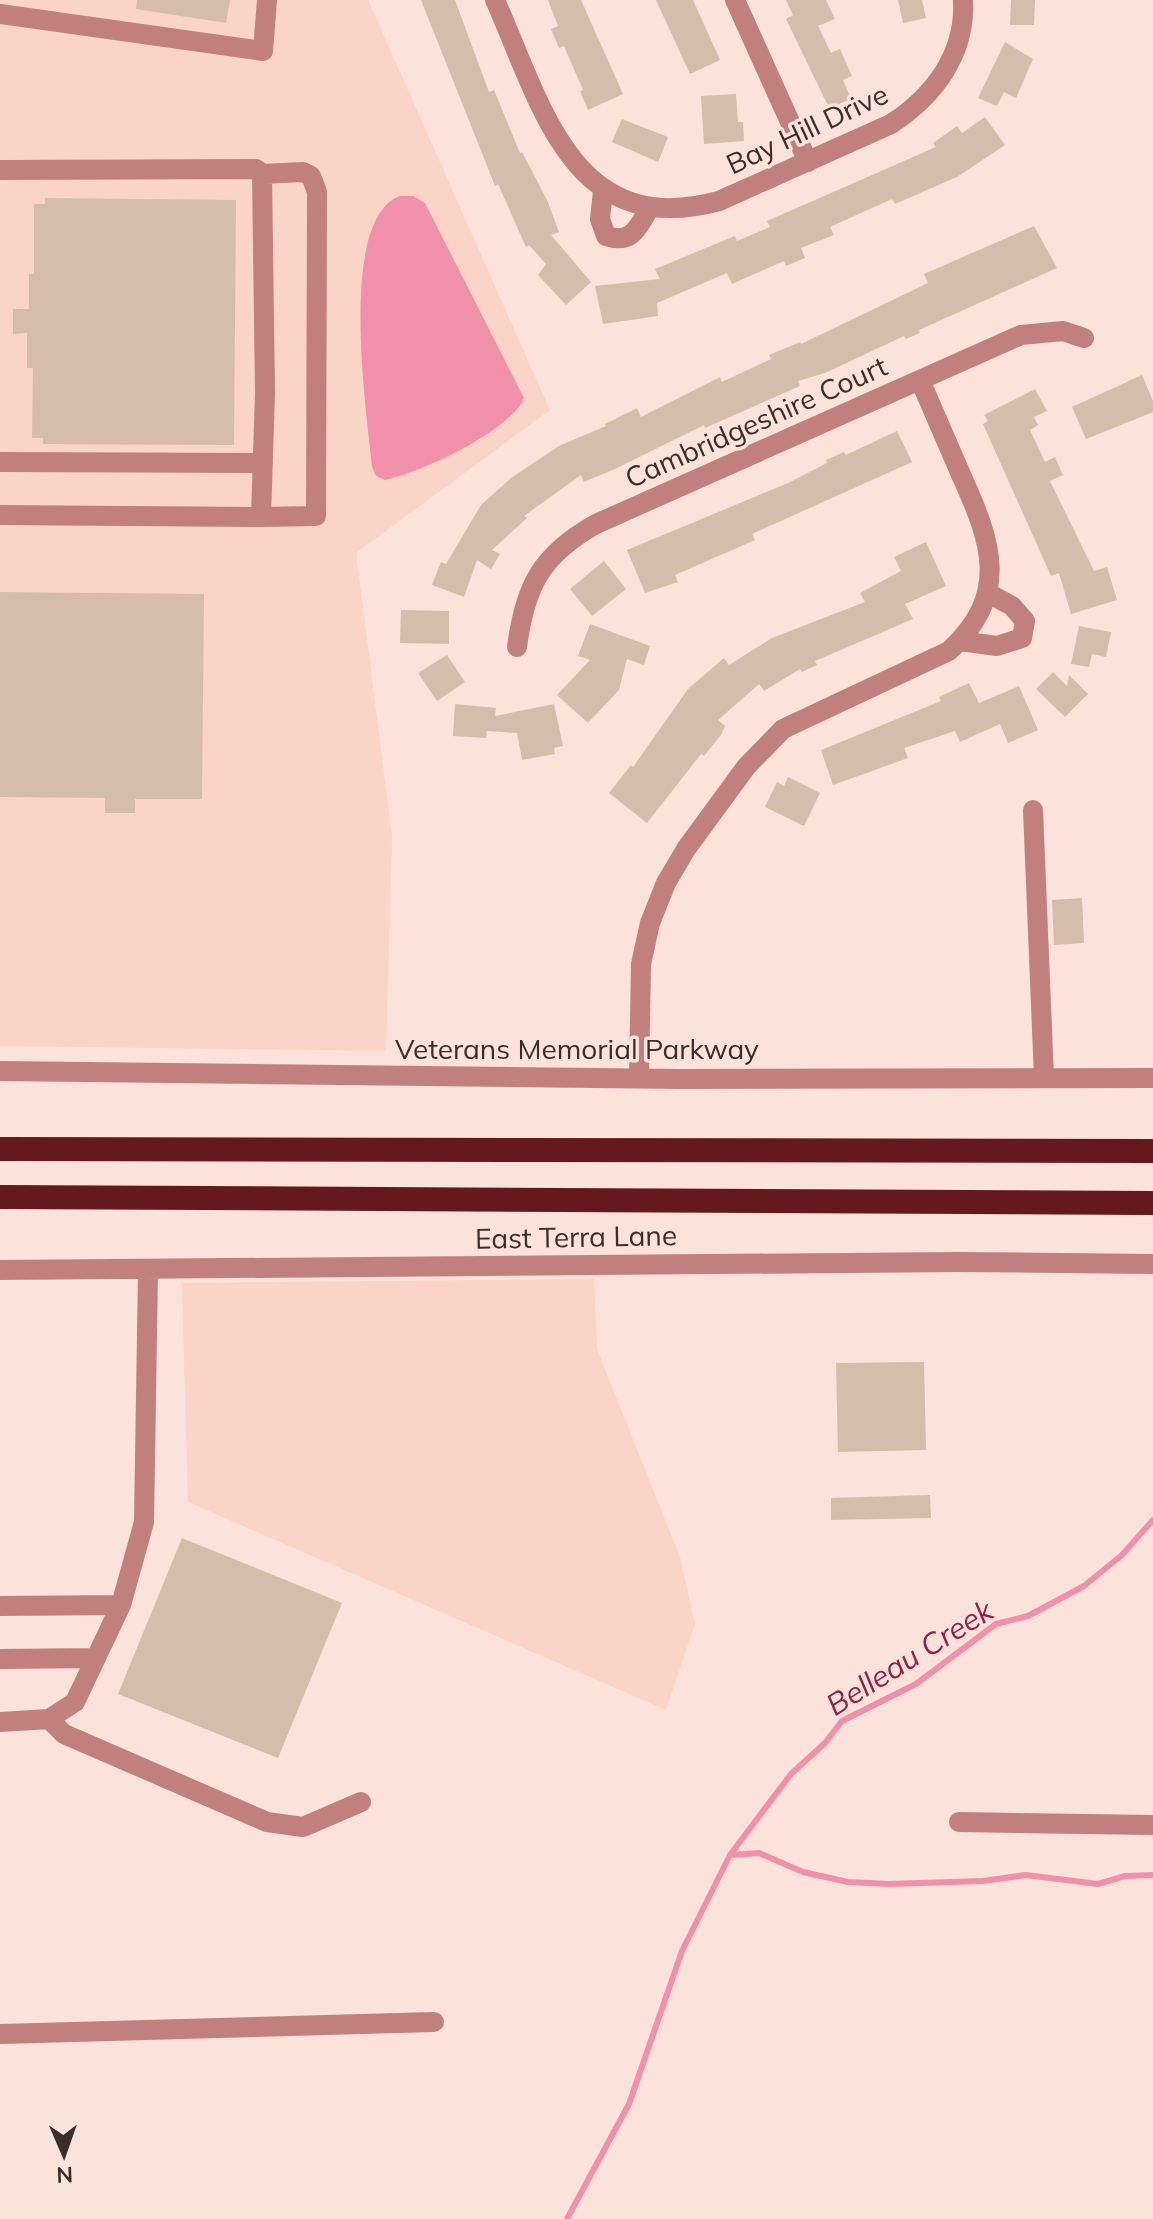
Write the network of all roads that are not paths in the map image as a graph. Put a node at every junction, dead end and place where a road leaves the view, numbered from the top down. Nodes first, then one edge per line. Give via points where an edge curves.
1 (267, 0) edge
2 (495, 0) edge
3 (735, 0) edge
4 (963, 0) edge
5 (0, 14) edge
6 (808, 162) junction
7 (0, 170) edge
8 (262, 174) junction
9 (603, 191) junction
10 (650, 207) junction
11 (1084, 338) dead end
12 (920, 380) junction
13 (0, 462) edge
14 (263, 463) junction
15 (0, 515) edge
16 (261, 517) junction
17 (988, 593) junction
18 (960, 641) junction
19 (517, 647) dead end
20 (1033, 810) dead end
21 (0, 1071) edge
22 (639, 1078) junction
23 (1044, 1078) junction
24 (1153, 1078) edge
25 (0, 1149) edge
26 (1153, 1151) edge
27 (0, 1197) edge
28 (1153, 1203) edge
29 (1153, 1264) edge
30 (0, 1270) edge
31 (148, 1271) junction
32 (121, 1605) junction
33 (0, 1606) edge
34 (96, 1658) junction
35 (0, 1659) edge
36 (49, 1719) junction
37 (0, 1722) edge
38 (361, 1802) dead end
39 (959, 1822) dead end
40 (1153, 1825) edge
41 (434, 2022) dead end
42 (0, 2034) edge

1 - 5 street via 263,51
2 - 9 street, Bay Hill Drive via 555,135 577,167
3 - 6 street
4 - 6 street, Bay Hill Drive via 959,40 932,91 891,124
6 - 10 street, Bay Hill Drive via 719,201 689,209
7 - 8 street via 256,169
8 - 14 street
8 - 16 street via 303,172 311,176 317,192 319,432 316,516
9 - 10 street, Bay Hill Drive
9 - 10 street via 600,219 606,236 619,241 632,236
11 - 12 street, Cambridgeshire Court via 1054,331 1021,335
12 - 17 street via 982,522 991,560
12 - 19 street, Cambridgeshire Court via 572,538 537,574
13 - 14 street
14 - 16 street
15 - 16 street
17 - 18 street
17 - 18 street via 1012,606 1025,621 1022,638 997,646
18 - 22 street via 929,663 783,729 711,814 666,883 650,923 641,964
20 - 23 street
21 - 22 street, Veterans Memorial Parkway
22 - 23 street, Veterans Memorial Parkway
23 - 24 street, Veterans Memorial Parkway
25 - 26 highway
27 - 28 highway
29 - 31 street, East Terra Lane
30 - 31 street, East Terra Lane
31 - 32 street via 144,1522
32 - 33 street
32 - 34 street
34 - 35 street
34 - 36 street via 75,1702
36 - 37 street
36 - 38 street via 64,1734 267,1822 303,1827
39 - 40 street
41 - 42 street

